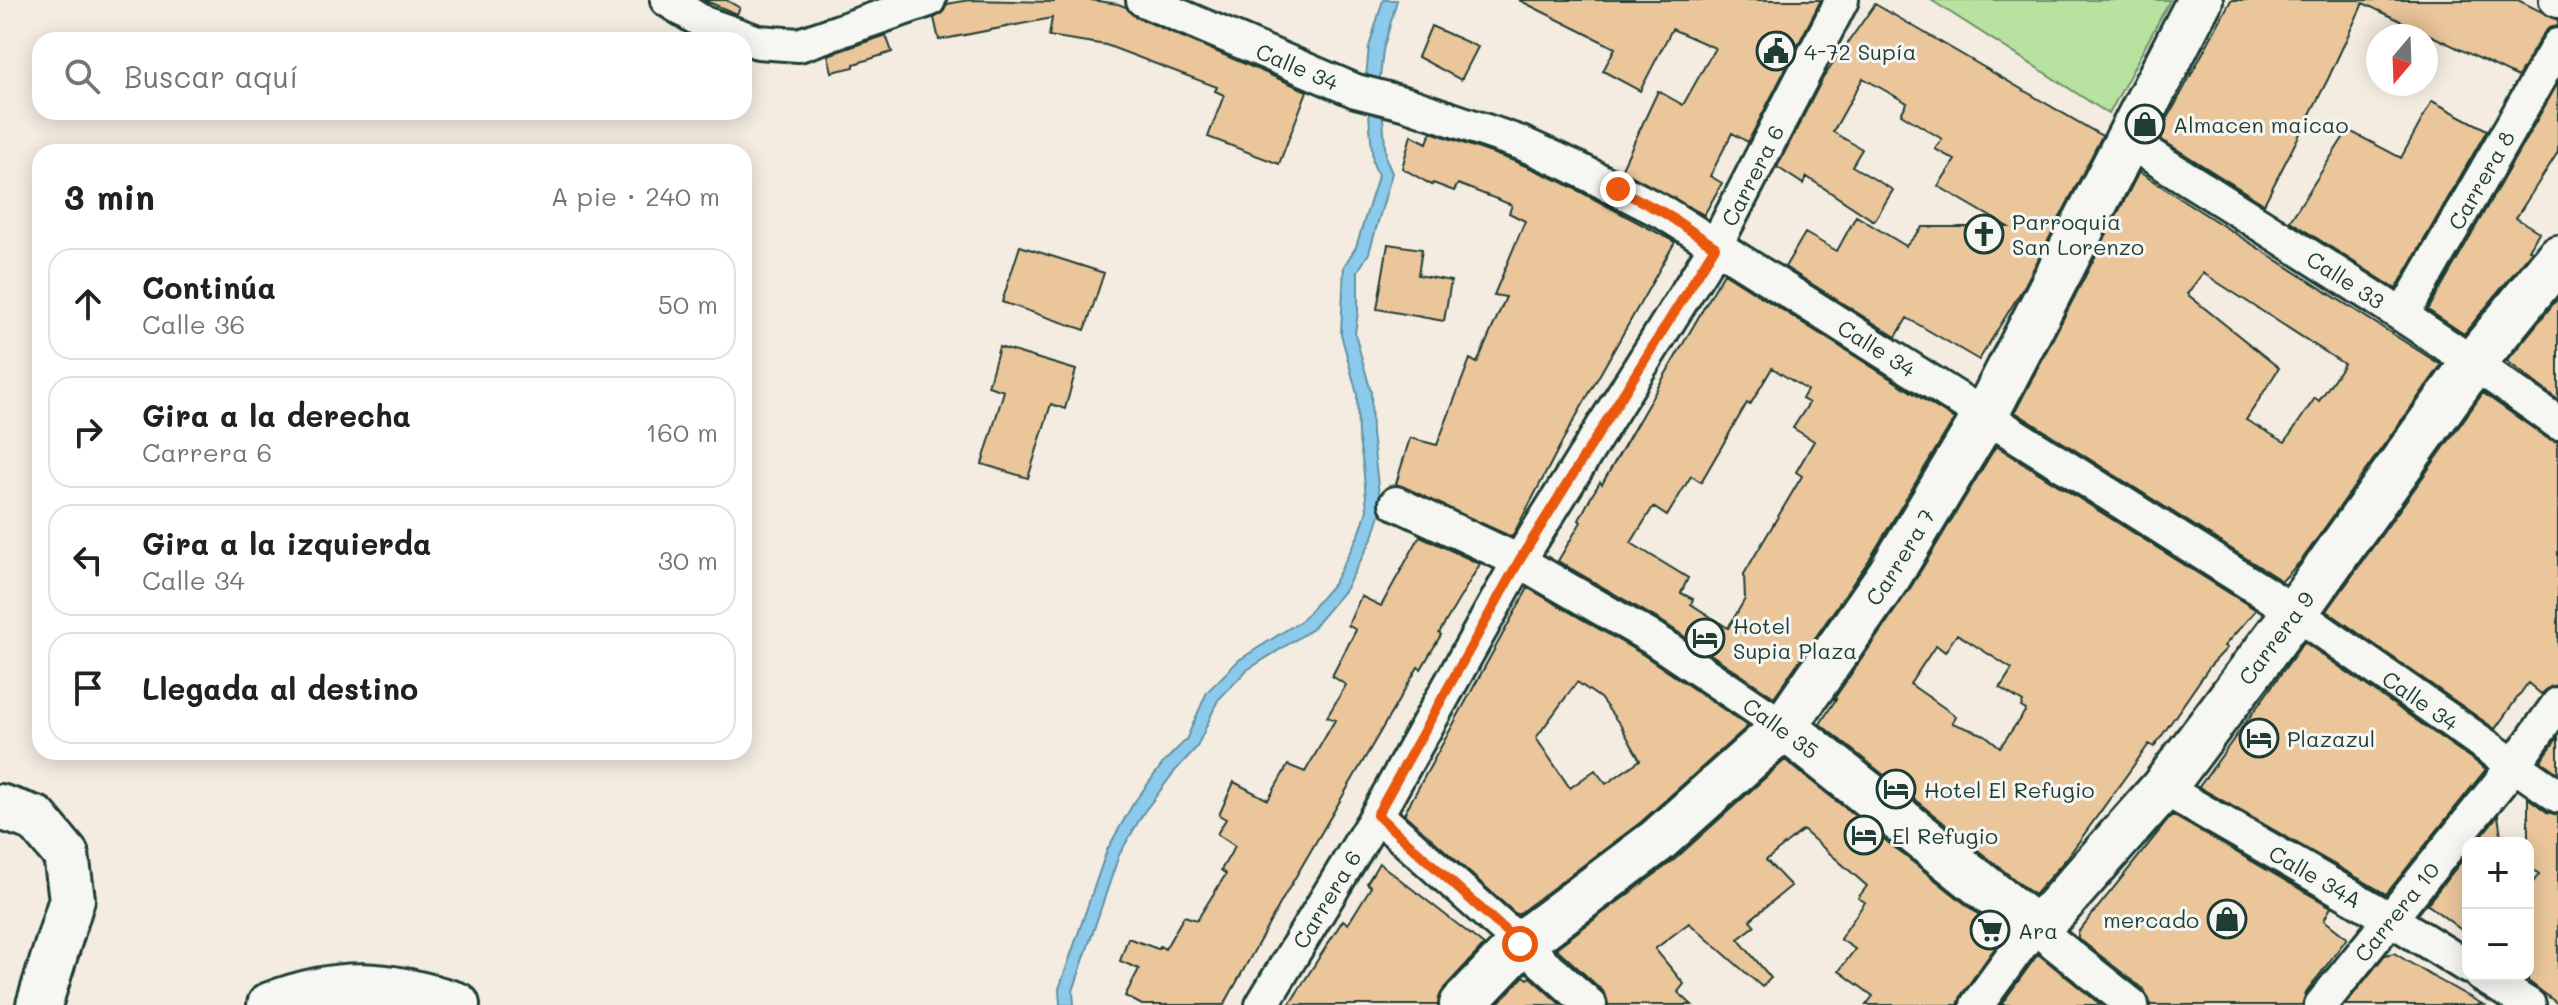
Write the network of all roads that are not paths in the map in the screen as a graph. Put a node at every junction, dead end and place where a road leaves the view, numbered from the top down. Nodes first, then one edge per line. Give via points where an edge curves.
1 (667, 0) edge
2 (929, 0) edge
3 (1143, 0) edge
4 (1842, 0) edge
5 (2200, 0) edge
6 (730, 32) edge
7 (752, 40) edge
8 (2558, 45) edge
9 (2128, 141) junction
10 (1715, 247) junction
11 (2558, 258) edge
12 (2403, 315) junction
13 (2474, 362) junction
14 (1985, 416) junction
15 (2558, 423) edge
16 (1396, 503) dead end
17 (1519, 561) junction
18 (2295, 612) junction
19 (2558, 704) edge
20 (1784, 727) junction
21 (2514, 764) junction
22 (2163, 788) junction
23 (2558, 796) edge
24 (0, 807) edge
25 (1377, 815) junction
26 (2389, 918) junction
27 (2034, 927) junction
28 (1520, 944) junction
29 (2462, 963) edge
30 (2491, 981) edge
31 (39, 1005) edge
32 (270, 1005) edge
33 (457, 1005) edge
34 (1262, 1005) edge
35 (1462, 1005) edge
36 (1590, 1005) edge
37 (1977, 1005) edge
38 (2132, 1005) edge
39 (2321, 1005) edge
40 (2529, 1005) edge

1 - 6 street
2 - 7 street via 799,45
3 - 10 street, Calle 34 via 1356,91 1521,143 1666,214
4 - 10 street, Carrera 6
5 - 9 main road, Carrera 7
8 - 12 street, Carrera 8
9 - 12 street, Calle 33
9 - 14 main road, Carrera 7
10 - 14 street, Calle 34
10 - 17 street, Carrera 6
11 - 13 main road, Carrera 9
12 - 13 street, Calle 33
13 - 15 street, Calle 33
13 - 18 main road, Carrera 9
14 - 18 street, Calle 34
14 - 20 main road, Carrera 7 via 1890,574
16 - 17 street, Calle 35
17 - 20 street, Calle 35 via 1652,638
17 - 25 street, Carrera 6
18 - 21 street, Calle 34
18 - 22 main road, Carrera 9
19 - 21 street, Carrera 10
20 - 27 main road, Calle 35
20 - 28 main road, Carrera 7 via 1657,841
21 - 23 street, Calle 34
21 - 26 street, Carrera 10
22 - 26 street, Calle 34A
22 - 27 main road, Carrera 9
24 - 31 main road via 36,819 66,855 72,899
25 - 28 street
25 - 34 street, Carrera 6
26 - 29 street, Calle 34A
26 - 39 street, Carrera 10
27 - 37 street, Carrera 9
27 - 38 street, Calle 35
28 - 35 main road, Carrera 7
28 - 36 street
30 - 40 street
32 - 33 main road via 305,992 361,985

